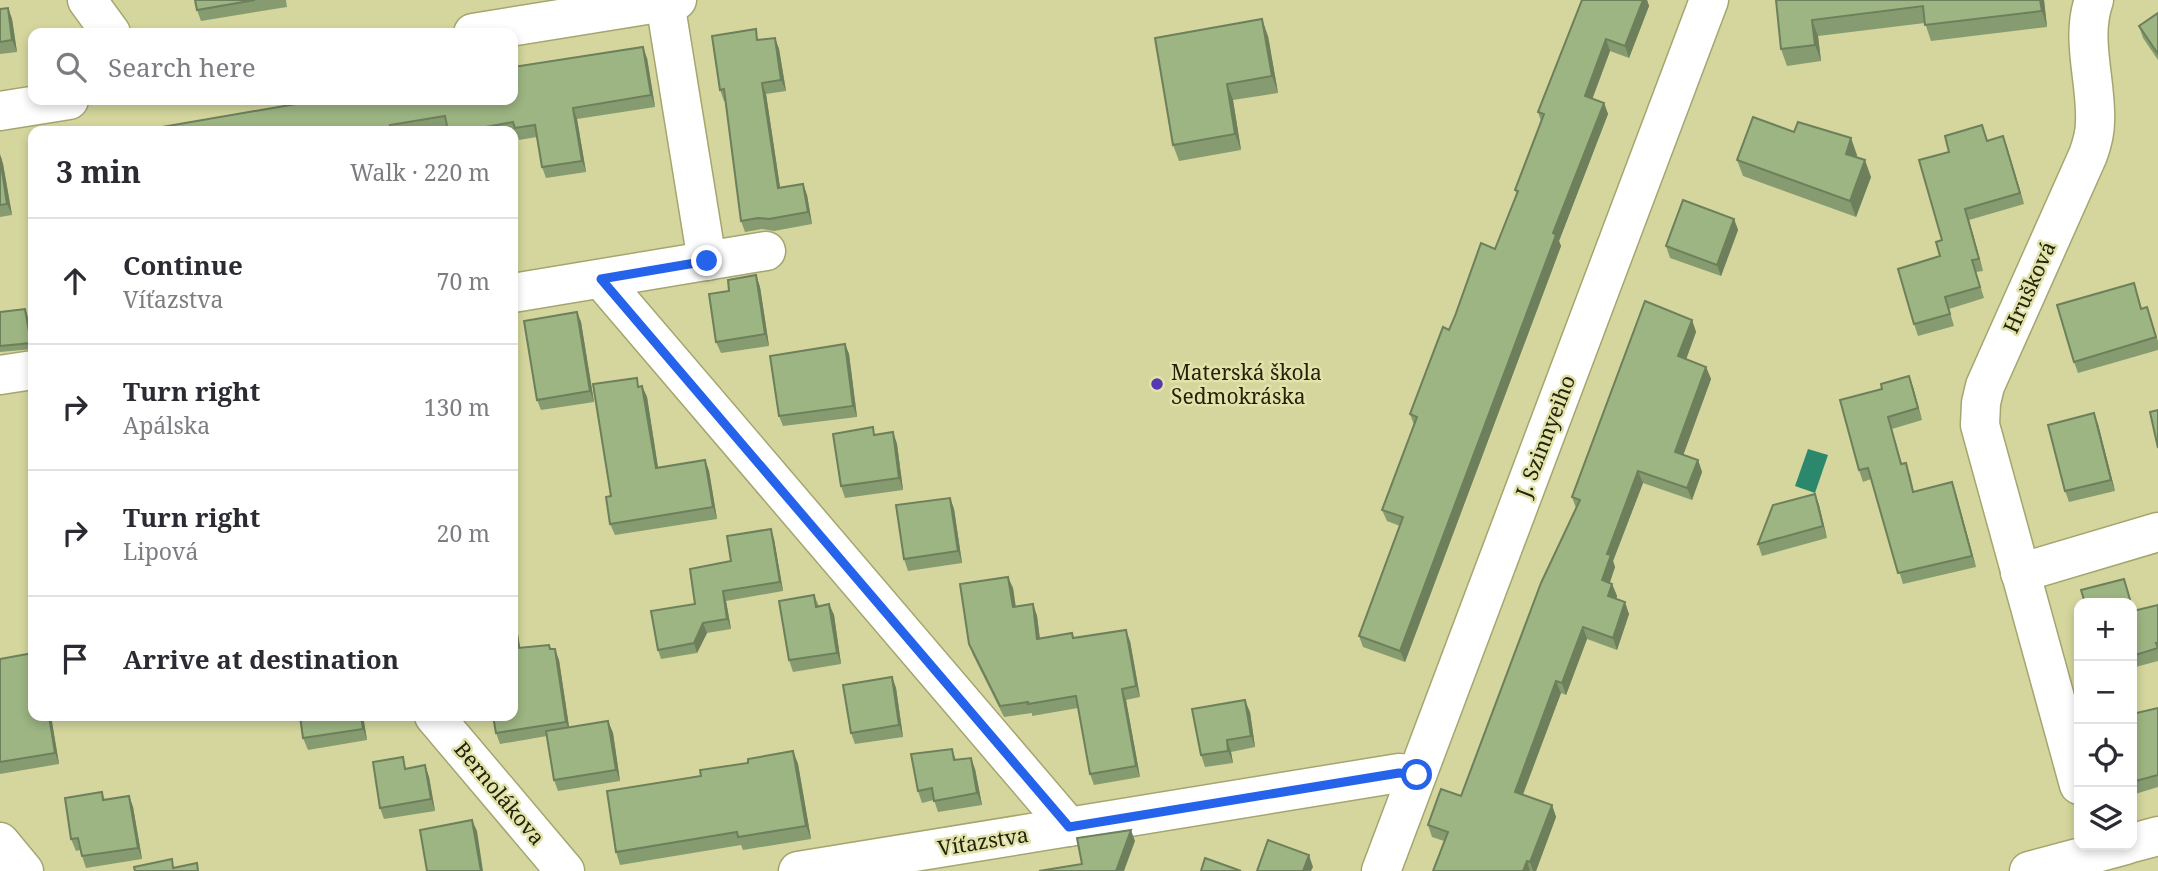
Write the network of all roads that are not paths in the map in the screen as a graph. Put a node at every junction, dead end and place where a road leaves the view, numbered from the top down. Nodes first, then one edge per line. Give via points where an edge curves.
1 (87, 0) edge
2 (1709, 0) edge
3 (2094, 0) edge
4 (671, 1) edge
5 (621, 4) edge
6 (107, 28) edge
7 (499, 28) edge
8 (38, 105) edge
9 (0, 111) edge
10 (766, 251) dead end
11 (707, 261) junction
12 (601, 279) junction
13 (518, 292) edge
14 (28, 371) edge
15 (0, 375) edge
16 (2158, 532) edge
17 (2020, 573) junction
18 (438, 721) edge
19 (2074, 767) edge
20 (1417, 775) junction
21 (1069, 827) junction
22 (2158, 836) edge
23 (2137, 841) edge
24 (0, 842) edge
25 (2100, 850) edge
26 (24, 871) edge
27 (565, 871) edge
28 (798, 871) edge
29 (1381, 871) edge
30 (2029, 871) edge

1 - 6 street
2 - 20 street, J. Szinnyeiho
3 - 17 street, Hrušková via 2088,39 2094,137 1981,403 1982,436
4 - 5 street
4 - 11 street
5 - 7 street
8 - 9 street
10 - 11 street
11 - 12 street
12 - 13 street
12 - 21 street
14 - 15 street
16 - 17 street
17 - 19 street, Hrušková
18 - 27 street, Bernolákova
20 - 21 street, Víťazstva via 1399,773
20 - 29 street, J. Szinnyeiho
21 - 28 street, Víťazstva
22 - 23 street
24 - 26 street
25 - 30 street

